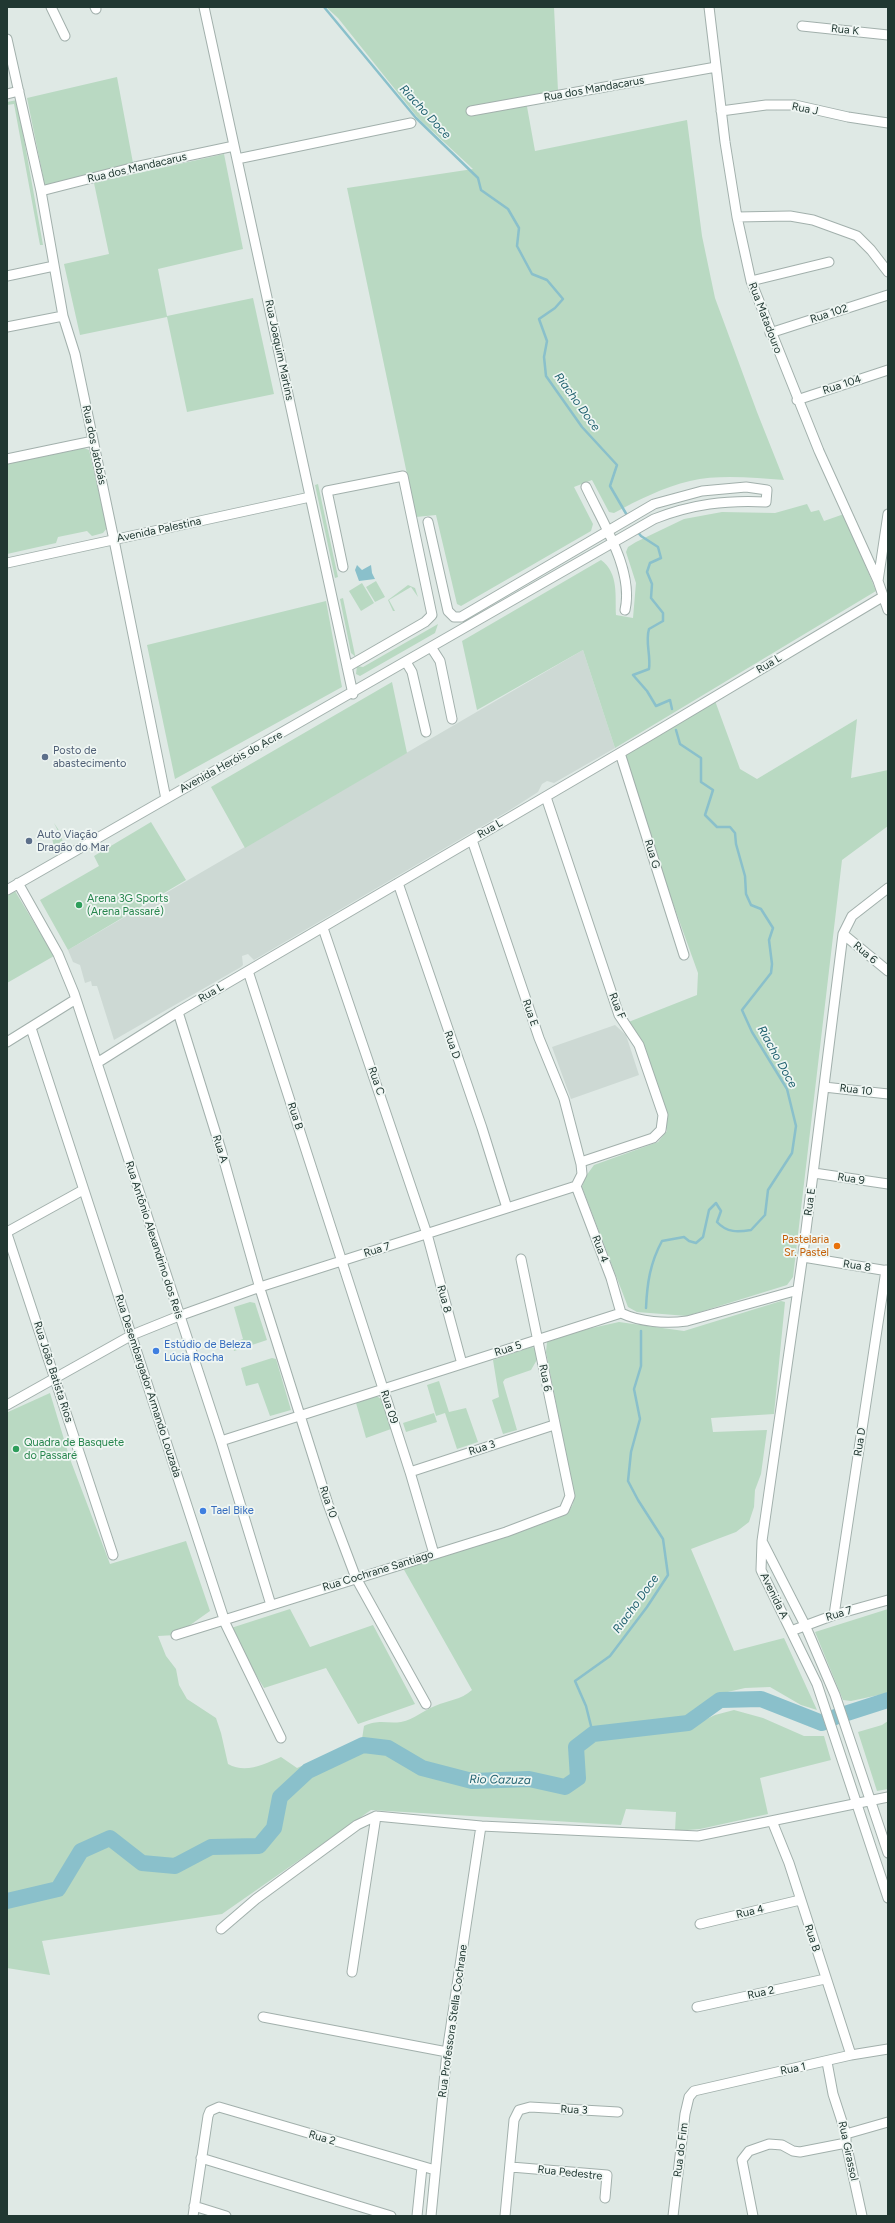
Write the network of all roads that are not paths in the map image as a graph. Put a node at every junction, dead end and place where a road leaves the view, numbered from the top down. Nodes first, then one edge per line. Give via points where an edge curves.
1 (51, 7) edge
2 (204, 7) edge
3 (709, 7) edge
4 (802, 26) dead end
5 (888, 35) edge
6 (65, 36) dead end
7 (7, 39) edge
8 (716, 67) junction
9 (19, 91) junction
10 (7, 94) edge
11 (471, 111) dead end
12 (721, 111) junction
13 (411, 123) dead end
14 (888, 123) edge
15 (234, 146) junction
16 (237, 159) junction
17 (41, 191) junction
18 (737, 217) junction
19 (829, 262) dead end
20 (54, 266) junction
21 (888, 272) edge
22 (7, 276) edge
23 (751, 281) junction
24 (888, 295) edge
25 (63, 316) junction
26 (7, 327) edge
27 (770, 333) junction
28 (888, 370) edge
29 (797, 400) junction
30 (93, 440) junction
31 (7, 459) edge
32 (586, 488) dead end
33 (310, 497) junction
34 (888, 514) edge
35 (428, 522) dead end
36 (607, 531) junction
37 (114, 540) junction
38 (612, 544) junction
39 (7, 563) edge
40 (343, 567) dead end
41 (878, 581) junction
42 (884, 596) junction
43 (625, 610) dead end
44 (888, 610) edge
45 (431, 647) junction
46 (406, 662) junction
47 (347, 667) junction
48 (353, 694) junction
49 (452, 719) dead end
50 (426, 732) dead end
51 (620, 753) junction
52 (546, 797) junction
53 (166, 799) junction
54 (472, 840) junction
55 (398, 883) junction
56 (18, 884) junction
57 (888, 888) edge
58 (7, 890) edge
59 (323, 928) junction
60 (843, 934) junction
61 (684, 955) dead end
62 (248, 971) junction
63 (888, 972) edge
64 (76, 999) junction
65 (178, 1012) junction
66 (31, 1028) junction
67 (7, 1042) edge
68 (97, 1063) junction
69 (824, 1087) junction
70 (888, 1094) edge
71 (581, 1162) junction
72 (814, 1173) junction
73 (888, 1184) edge
74 (576, 1186) junction
75 (83, 1190) junction
76 (507, 1208) junction
77 (7, 1233) edge
78 (427, 1234) junction
79 (803, 1257) junction
80 (521, 1259) dead end
81 (342, 1260) junction
82 (887, 1270) edge
83 (260, 1287) junction
84 (798, 1290) junction
85 (620, 1313) junction
86 (179, 1316) junction
87 (132, 1335) junction
88 (538, 1340) junction
89 (462, 1364) junction
90 (55, 1378) junction
91 (383, 1388) junction
92 (7, 1405) edge
93 (300, 1415) junction
94 (554, 1424) junction
95 (221, 1441) junction
96 (410, 1472) junction
97 (570, 1496) joint
98 (762, 1541) junction
99 (434, 1554) junction
100 (113, 1555) dead end
101 (356, 1578) junction
102 (888, 1600) edge
103 (270, 1605) junction
104 (834, 1614) junction
105 (225, 1620) junction
106 (805, 1625) junction
107 (791, 1631) junction
108 (176, 1635) dead end
109 (426, 1704) dead end
110 (281, 1738) dead end
111 (888, 1796) edge
112 (871, 1801) junction
113 (856, 1805) junction
114 (376, 1816) junction
115 (772, 1821) junction
116 (481, 1826) junction
117 (888, 1853) edge
118 (886, 1885) edge
119 (888, 1898) edge
120 (800, 1900) junction
121 (700, 1924) dead end
122 (221, 1929) dead end
123 (352, 1972) dead end
124 (825, 1979) junction
125 (697, 2007) dead end
126 (263, 2017) dead end
127 (888, 2049) edge
128 (447, 2052) junction
129 (851, 2056) junction
130 (827, 2062) junction
131 (698, 2089) joint
132 (618, 2112) dead end
133 (888, 2122) edge
134 (846, 2134) junction
135 (846, 2143) junction
136 (201, 2158) junction
137 (422, 2167) junction
138 (510, 2167) junction
139 (434, 2170) junction
140 (605, 2198) dead end
141 (194, 2206) junction
142 (193, 2216) edge
143 (226, 2216) edge
144 (391, 2216) edge
145 (417, 2216) edge
146 (431, 2216) edge
147 (505, 2216) edge
148 (673, 2216) edge
149 (753, 2216) edge
150 (862, 2216) edge

1 - 6 street
2 - 15 street, Rua Joaquim Martins
3 - 8 street, Rua Matadouro
4 - 5 street, Rua K
7 - 9 street, Rua dos Jatobás
8 - 11 street, Rua dos Mandacarus
8 - 12 street, Rua Matadouro
9 - 10 street
9 - 17 street, Rua dos Jatobás
12 - 14 street, Rua J via 766,105 795,105
12 - 18 street, Rua Matadouro
13 - 16 street
15 - 16 street, Rua Joaquim Martins
15 - 17 street, Rua dos Mandacarus via 135,167
16 - 33 street, Rua Joaquim Martins
17 - 20 street, Rua dos Jatobás
18 - 21 street via 790,216 813,220 857,236
18 - 23 street, Rua Matadouro
19 - 23 street
20 - 22 street
20 - 25 street, Rua dos Jatobás
23 - 27 street, Rua Matadouro
24 - 27 street, Rua 102
25 - 26 street
25 - 30 street, Rua dos Jatobás via 75,354
27 - 29 street, Rua Matadouro
28 - 29 street, Rua 104
29 - 41 street, Rua Matadouro
30 - 31 street
30 - 37 street, Rua dos Jatobás
32 - 36 street
33 - 37 street, Avenida Palestina
33 - 47 street, Rua Joaquim Martins
34 - 41 street
35 - 36 street via 448,611 454,617 468,613
36 - 38 street
36 - 38 street, Avenida Heróis do Acre via 663,501 702,490 746,487 767,490 766,502 708,502 681,509 645,524
37 - 39 street, Avenida Palestina
37 - 53 street, Rua dos Jatobás
38 - 43 street via 626,581
38 - 45 street, Avenida Heróis do Acre
40 - 47 street via 327,491 403,476 432,615 425,622
41 - 42 street, Rua Matadouro
42 - 44 street, Rua Matadouro
42 - 51 street, Rua L
45 - 46 street, Avenida Heróis do Acre
45 - 49 street via 440,661
46 - 48 street, Avenida Heróis do Acre
46 - 50 street via 412,672
47 - 48 street, Rua Joaquim Martins
48 - 53 street, Avenida Heróis do Acre
51 - 52 street, Rua L
51 - 61 street, Rua G
52 - 54 street, Rua L
52 - 71 street, Rua F via 619,1015 639,1045 663,1115 661,1130 653,1138
53 - 56 street, Avenida Heróis do Acre
54 - 55 street, Rua L
54 - 71 street, Rua E via 539,1038 564,1099
55 - 59 street, Rua L
55 - 76 street, Rua D
56 - 58 street, Avenida Heróis do Acre
56 - 64 street, Rua Antônio Alexandrino dos Reis via 58,954
57 - 60 street via 852,916
59 - 62 street, Rua L
59 - 78 street, Rua C
60 - 63 street, Rua 6
60 - 69 street, Rua E
62 - 65 street, Rua L
62 - 81 street, Rua B
64 - 66 street
64 - 68 street, Rua Antônio Alexandrino dos Reis
65 - 68 street, Rua L
65 - 83 street, Rua A
66 - 67 street
66 - 75 street, Rua Desembargador Armando Louzada
68 - 86 street, Rua Antônio Alexandrino dos Reis
69 - 70 street, Rua 10
69 - 72 street, Rua E
71 - 74 street, Rua E via 582,1174
72 - 73 street, Rua 9
72 - 79 street, Rua E
74 - 76 street, Rua 7
74 - 85 street, Rua 4 via 611,1278
75 - 77 street
75 - 87 street, Rua Desembargador Armando Louzada
76 - 78 street, Rua 7
77 - 90 street, Rua João Batista Rios
78 - 81 street, Rua 7
78 - 89 street, Rua 8
79 - 82 street, Rua 8
79 - 84 street, Rua E
80 - 88 street, Rua 6
81 - 83 street, Rua 7
81 - 91 street, Rua 09
82 - 104 street, Rua D
83 - 86 street, Rua 7
83 - 93 street, Rua 10
84 - 85 street via 687,1321 668,1322 632,1318
84 - 98 street, Rua E
85 - 88 street, Rua 5
86 - 87 street, Rua 7
86 - 95 street, Rua Antônio Alexandrino dos Reis
87 - 90 street, Rua 7
87 - 105 street, Rua Desembargador Armando Louzada
88 - 89 street, Rua 5
88 - 94 street, Rua 6
89 - 91 street, Rua 5
90 - 92 street, Rua 7
90 - 100 street, Rua João Batista Rios
91 - 93 street, Rua 5
91 - 96 street, Rua 09
93 - 95 street, Rua 5
93 - 101 street, Rua 10 via 328,1504
94 - 96 street, Rua 3
94 - 97 street, Rua 6
95 - 103 street, Rua Antônio Alexandrino dos Reis
96 - 99 street, Rua 09
97 - 99 street, Rua Cochrane Santiago via 564,1510 553,1516
98 - 106 street, Avenida A
98 - 107 street, Avenida A via 762,1570
99 - 101 street, Rua Cochrane Santiago
101 - 103 street, Rua Cochrane Santiago
101 - 109 street, Rua 10
102 - 104 street, Rua 7
103 - 105 street, Rua Cochrane Santiago
104 - 106 street, Rua 7
105 - 108 street, Rua Cochrane Santiago
105 - 110 street, Rua Desembargador Armando Louzada
106 - 107 street, Rua 7
106 - 112 street, Avenida A via 835,1695
107 - 113 street, Avenida A via 823,1701
111 - 112 street
112 - 113 street
112 - 117 street, Avenida A
113 - 115 street
113 - 118 street, Avenida A
114 - 116 street
114 - 122 street via 357,1825 256,1899
114 - 123 street
115 - 116 street via 698,1836
115 - 120 street, Rua B
116 - 128 street, Rua Professora Stella Cochrane
118 - 119 street, Avenida A
120 - 121 street, Rua 4
120 - 124 street, Rua B
124 - 125 street, Rua 2
124 - 129 street, Rua B
126 - 128 street
127 - 129 street, Rua 1
128 - 139 street, Rua Professora Stella Cochrane
129 - 130 street, Rua 1
130 - 131 street, Rua 1
130 - 134 street, Rua Girassol via 833,2094
131 - 148 street, Rua do Fim via 687,2100
132 - 138 street, Rua 3 via 530,2107 519,2110 514,2120
133 - 134 street
134 - 135 street, Rua Girassol
135 - 149 street via 800,2152 782,2144 753,2148 742,2160
135 - 150 street, Rua Girassol
136 - 137 street, Rua 2 via 208,2116 214,2108 222,2107
136 - 141 street
136 - 144 street
137 - 139 street, Rua 2
137 - 145 street
138 - 140 street, Rua Pedestre via 607,2175
138 - 147 street
139 - 146 street, Rua Professora Stella Cochrane
141 - 142 street
141 - 143 street

